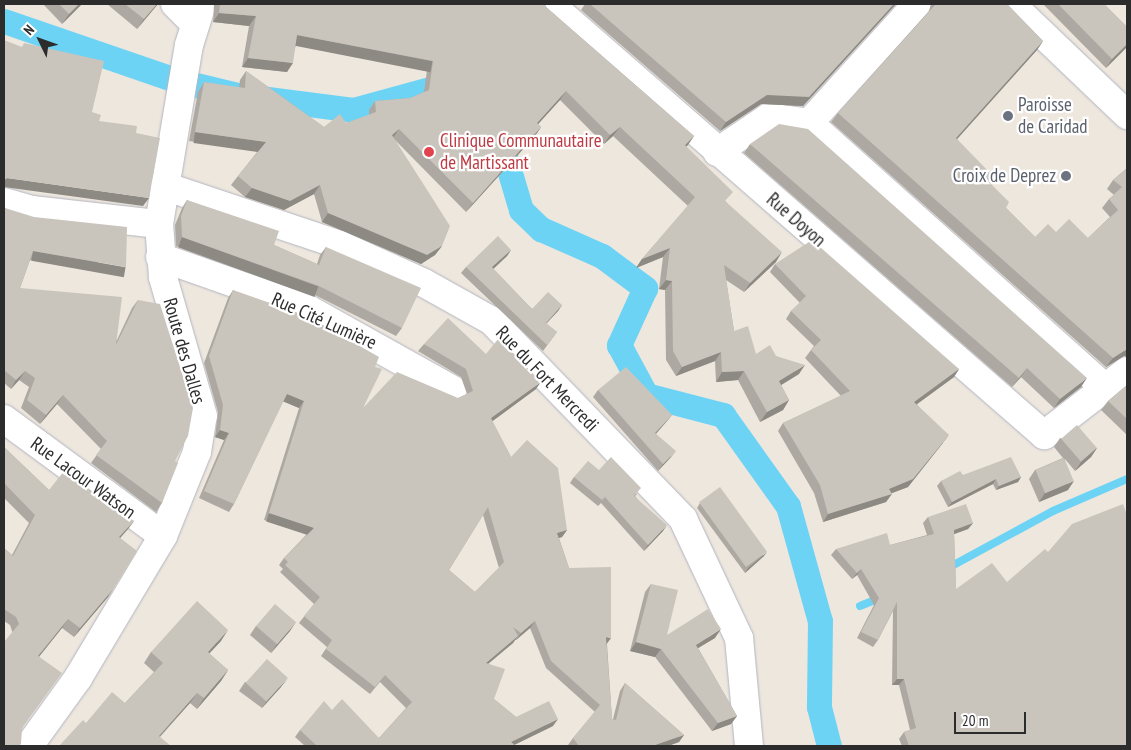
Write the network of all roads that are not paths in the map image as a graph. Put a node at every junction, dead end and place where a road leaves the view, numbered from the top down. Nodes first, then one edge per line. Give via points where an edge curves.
1 (175, 4) edge
2 (550, 4) edge
3 (917, 4) edge
4 (1012, 4) edge
5 (195, 24) edge
6 (1127, 115) edge
7 (809, 123) junction
8 (717, 152) junction
9 (164, 186) junction
10 (4, 202) edge
11 (159, 224) junction
12 (160, 257) junction
13 (1127, 371) edge
14 (1107, 388) junction
15 (453, 390) dead end
16 (4, 419) edge
17 (163, 536) junction
18 (29, 746) edge
19 (749, 746) edge

1 - 5 street
2 - 8 street, Rue Doyon
3 - 7 street
4 - 6 street
5 - 9 street, Route des Dalles
7 - 8 street via 770,116
7 - 14 street
8 - 14 street, Rue Doyon via 1044,435
9 - 11 street, Route des Dalles
9 - 19 street, Rue du Fort Mercredi via 340,245 424,283 492,321 683,519 739,638
10 - 11 street via 32,210
11 - 12 street, Route des Dalles
12 - 15 street, Rue Cité Lumière via 308,309
12 - 17 street, Route des Dalles via 203,416 197,452
13 - 14 street
16 - 17 street, Rue Lacour Watson
17 - 18 street, Route des Dalles via 78,678

